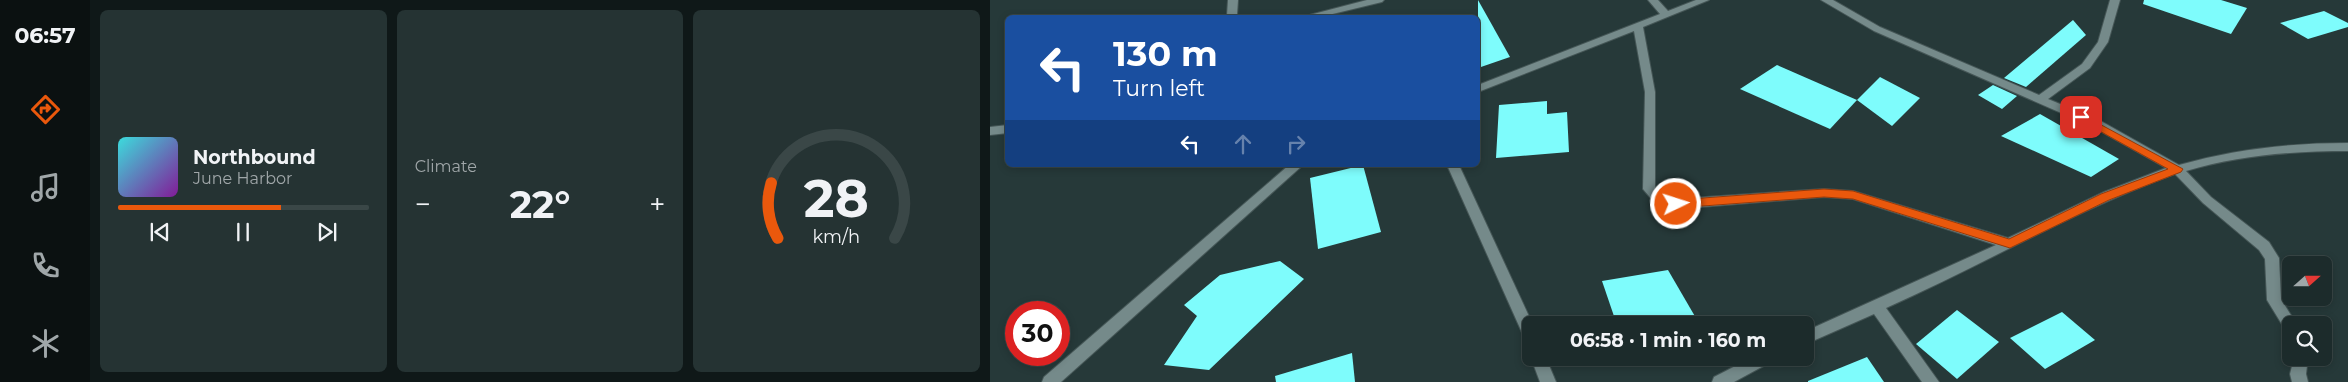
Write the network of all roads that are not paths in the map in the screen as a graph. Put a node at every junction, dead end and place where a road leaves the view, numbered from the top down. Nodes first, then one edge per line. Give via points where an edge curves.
1 (1233, 0) edge
2 (1379, 0) edge
3 (1653, 0) edge
4 (1704, 0) edge
5 (1826, 0) edge
6 (2114, 0) edge
7 (1665, 14) junction
8 (1232, 15) edge
9 (1315, 15) edge
10 (1638, 24) junction
11 (1480, 88) edge
12 (2040, 99) junction
13 (1005, 129) edge
14 (990, 130) edge
15 (2348, 148) edge
16 (1295, 167) edge
17 (1454, 167) edge
18 (2177, 169) junction
19 (2010, 244) junction
20 (1876, 305) junction
21 (2284, 316) edge
22 (1522, 318) edge
23 (1814, 334) edge
24 (1542, 366) edge
25 (1749, 366) edge
26 (2300, 366) edge
27 (1050, 382) edge
28 (1548, 382) edge
29 (1720, 382) edge
30 (1931, 382) edge
31 (2300, 382) edge

1 - 8 street
2 - 9 street
3 - 7 street
4 - 7 street
5 - 12 street via 1877,29
6 - 12 street via 2103,42 2086,66
7 - 10 street
10 - 11 street
10 - 19 street via 1650,92 1649,189 1658,199 1676,204 1824,193 1853,195
12 - 18 street via 2095,123
13 - 14 street
15 - 18 street via 2303,147 2250,152
16 - 27 street
17 - 22 street
18 - 19 street via 2105,197
18 - 21 street via 2207,200 2264,246 2272,258 2274,300
19 - 20 street
20 - 23 street
20 - 30 street
24 - 28 street
25 - 29 street
26 - 31 street

